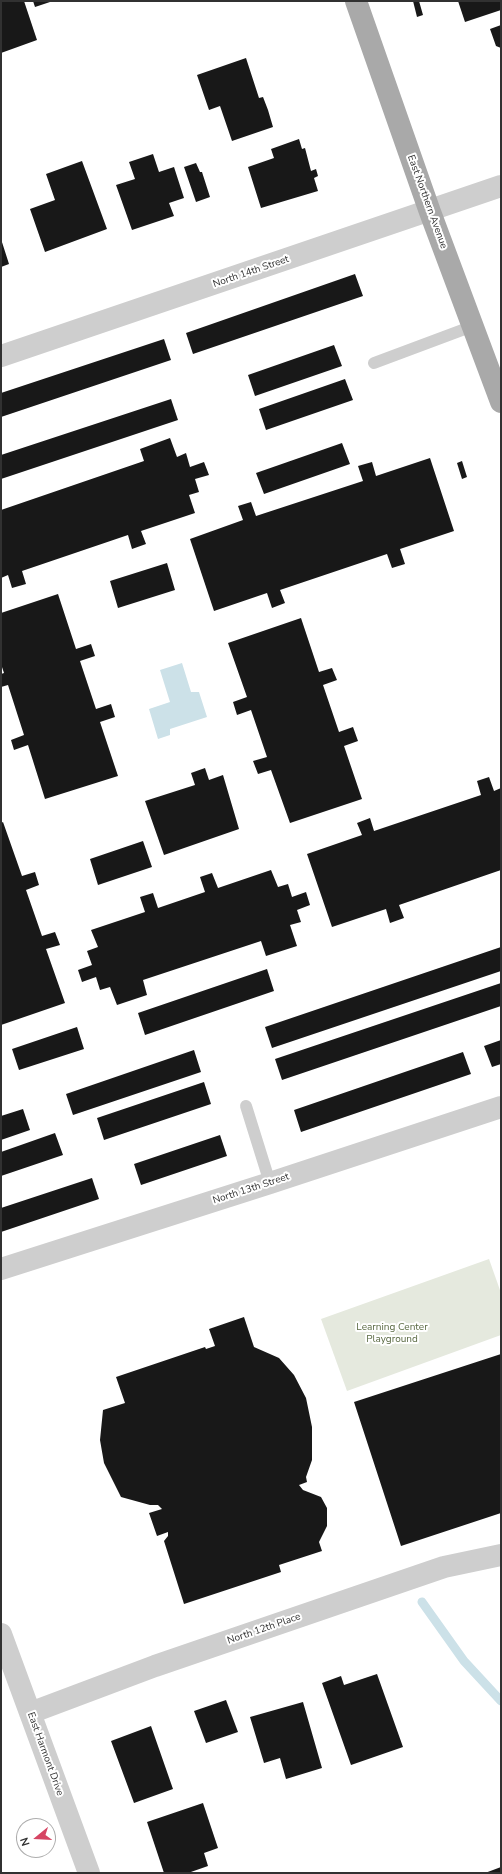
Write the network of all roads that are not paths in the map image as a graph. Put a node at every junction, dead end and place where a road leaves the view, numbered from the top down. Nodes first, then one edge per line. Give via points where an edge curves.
1 (356, 1) edge
2 (501, 186) edge
3 (430, 212) junction
4 (473, 326) junction
5 (1, 356) edge
6 (374, 363) dead end
7 (501, 402) edge
8 (246, 1106) dead end
9 (501, 1107) edge
10 (270, 1184) junction
11 (1, 1269) edge
12 (501, 1555) edge
13 (1, 1634) edge
14 (30, 1713) junction
15 (89, 1873) edge

1 - 3 main road, East Northern Avenue
2 - 3 street, North 14th Street
3 - 4 main road, East Northern Avenue
3 - 5 street, North 14th Street
4 - 6 lane
4 - 7 main road, East Northern Avenue
8 - 10 lane
9 - 10 street, North 13th Street
10 - 11 street, North 13th Street
12 - 14 street, North 12th Place via 444,1567 155,1666
13 - 14 street, East Harmont Drive
14 - 15 street, East Harmont Drive

